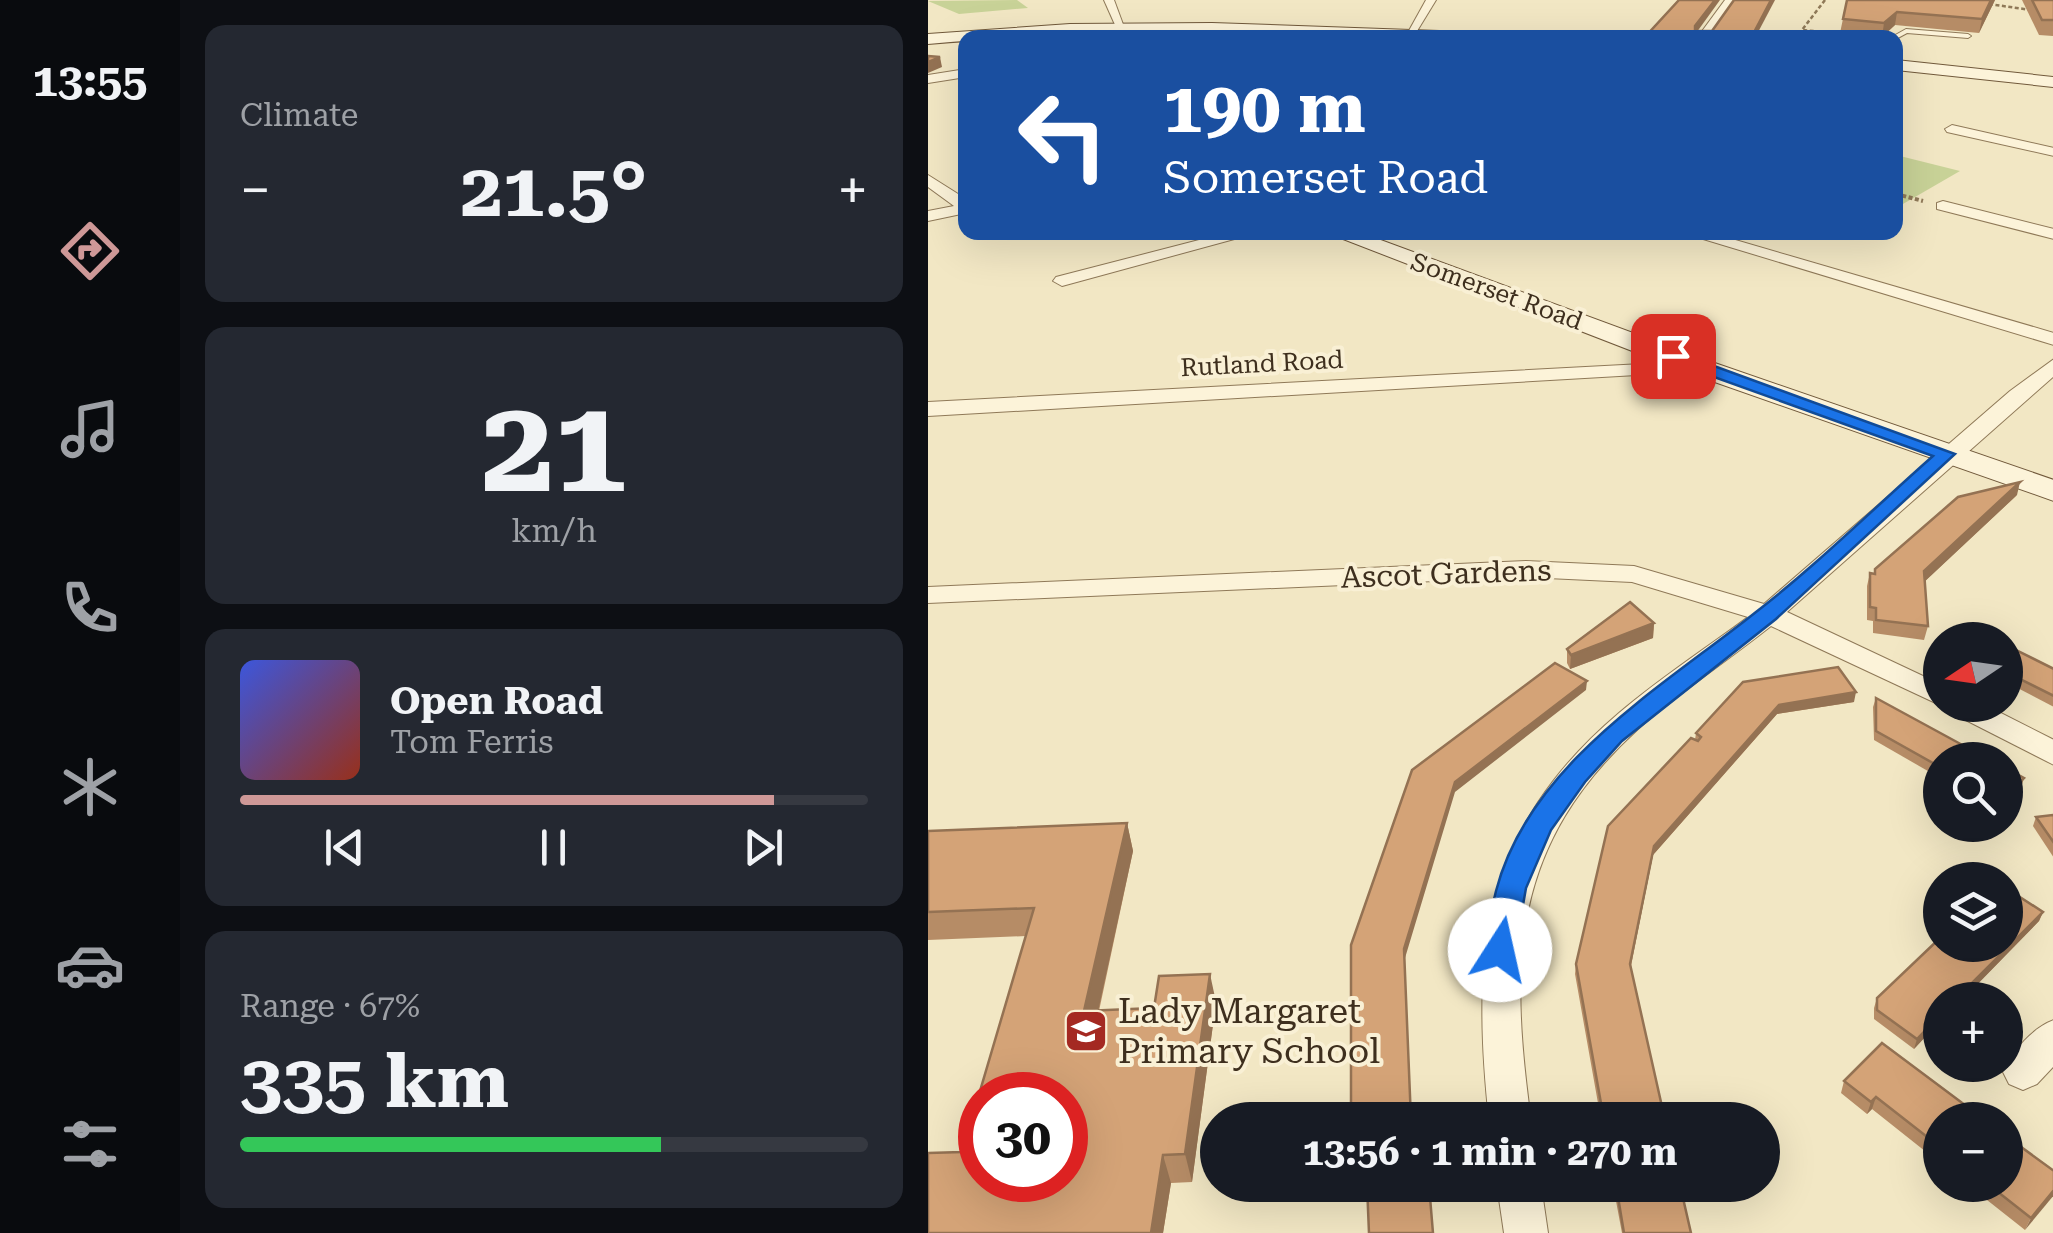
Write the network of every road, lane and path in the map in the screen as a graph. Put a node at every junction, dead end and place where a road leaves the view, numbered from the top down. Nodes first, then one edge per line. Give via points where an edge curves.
1 (1109, 0) edge
2 (1431, 0) edge
3 (1825, 0) edge
4 (1725, 1) edge
5 (1984, 4) edge
6 (2010, 4) edge
7 (2034, 4) edge
8 (2036, 10) edge
9 (1120, 25) junction
10 (1046, 30) edge
11 (1281, 30) edge
12 (1412, 30) edge
13 (1707, 30) edge
14 (1802, 30) edge
15 (1903, 33) edge
16 (958, 36) edge
17 (1968, 36) edge
18 (928, 38) edge
19 (947, 60) dead end
20 (958, 62) edge
21 (1903, 67) edge
22 (958, 74) edge
23 (928, 79) edge
24 (2054, 82) edge
25 (1952, 129) dead end
26 (2054, 152) edge
27 (928, 180) edge
28 (958, 202) edge
29 (1943, 206) dead end
30 (958, 210) edge
31 (928, 216) edge
32 (2054, 234) edge
33 (1222, 240) edge
34 (1358, 240) edge
35 (1715, 240) edge
36 (1062, 282) dead end
37 (1621, 335) junction
38 (2054, 340) edge
39 (2054, 365) edge
40 (1699, 367) junction
41 (1599, 372) junction
42 (928, 409) edge
43 (1946, 454) junction
44 (2054, 491) edge
45 (928, 594) edge
46 (1768, 614) junction
47 (1923, 687) edge
48 (1993, 722) edge
49 (2054, 754) edge
50 (2054, 1037) edge
51 (2023, 1072) dead end
52 (1508, 1102) edge
53 (1521, 1202) edge
54 (1526, 1233) edge

1 - 9 street
2 - 12 street
3 - 14 path
4 - 13 street
5 - 6 path
6 - 7 path
6 - 8 path
9 - 10 street
9 - 11 street
15 - 17 lane
16 - 18 street
19 - 20 street
21 - 24 street
22 - 23 street
25 - 26 street
27 - 28 street
29 - 32 street
30 - 31 street
33 - 36 street
34 - 37 street, Somerset Road
35 - 38 street
37 - 40 street, Somerset Road
37 - 41 street
39 - 43 street
40 - 41 street, Rutland Road
40 - 43 street, Somerset Road
41 - 42 street, Rutland Road
43 - 44 street, Somerset Road
43 - 46 street
45 - 46 street, Ascot Gardens via 1526,569 1634,574
46 - 47 street, Ascot Gardens
46 - 52 street via 1613,735 1539,826 1511,888 1500,950
48 - 49 street
50 - 51 street
53 - 54 street

